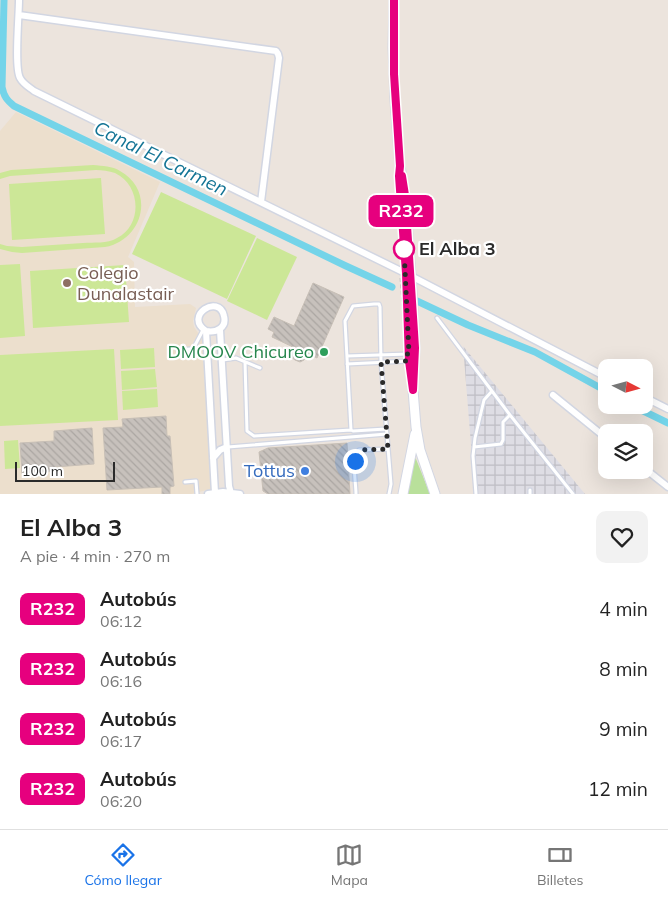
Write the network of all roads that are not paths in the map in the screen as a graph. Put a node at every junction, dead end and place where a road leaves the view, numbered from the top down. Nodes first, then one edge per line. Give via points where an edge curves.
1 (19, 0) edge
2 (394, 0) edge
3 (19, 15) junction
4 (261, 202) junction
5 (405, 273) junction
6 (437, 318) dead end
7 (205, 330) junction
8 (220, 330) junction
9 (178, 350) dead end
10 (381, 355) junction
11 (347, 356) junction
12 (408, 356) junction
13 (221, 360) junction
14 (245, 362) junction
15 (381, 362) junction
16 (347, 364) junction
17 (260, 368) dead end
18 (598, 373) edge
19 (413, 390) junction
20 (492, 391) junction
21 (553, 395) dead end
22 (653, 401) edge
23 (668, 408) edge
24 (510, 416) junction
25 (416, 426) junction
26 (386, 429) junction
27 (351, 430) junction
28 (598, 432) edge
29 (386, 434) junction
30 (227, 447) junction
31 (474, 447) junction
32 (388, 449) junction
33 (213, 459) junction
34 (653, 475) edge
35 (185, 482) dead end
36 (668, 487) edge
37 (212, 493) edge
38 (231, 493) junction
39 (197, 494) edge
40 (240, 494) edge
41 (356, 494) edge
42 (389, 494) edge
43 (403, 494) edge
44 (435, 494) edge
45 (476, 494) edge
46 (573, 494) edge

1 - 3 street
2 - 5 street via 394,74
3 - 4 street via 17,65 25,85
3 - 4 street via 276,51 279,58
4 - 5 street
5 - 12 street
5 - 18 street
5 - 19 street via 415,348
6 - 20 lane
7 - 8 street
7 - 8 street via 199,316 211,306 224,314
7 - 9 lane via 192,351
7 - 33 street
8 - 13 street
10 - 11 lane
10 - 11 lane via 380,307 374,304 352,306 345,321
10 - 12 lane
10 - 15 lane
11 - 16 lane
12 - 15 lane
12 - 19 street
13 - 14 lane via 236,358
13 - 30 street
14 - 17 lane
14 - 27 lane via 248,431 254,436
15 - 16 lane
15 - 26 lane
16 - 27 lane
19 - 25 street
20 - 24 lane
20 - 31 lane via 483,402
21 - 28 street
22 - 23 street
24 - 31 lane via 503,422 501,444
24 - 46 lane
25 - 43 street
25 - 44 street via 420,450
26 - 27 lane
26 - 29 lane
29 - 30 lane
29 - 32 lane
30 - 33 street
30 - 38 street
31 - 45 lane
32 - 41 lane via 357,452
32 - 42 lane
33 - 37 street
34 - 36 street
35 - 39 lane via 196,481
37 - 38 street
38 - 40 street

